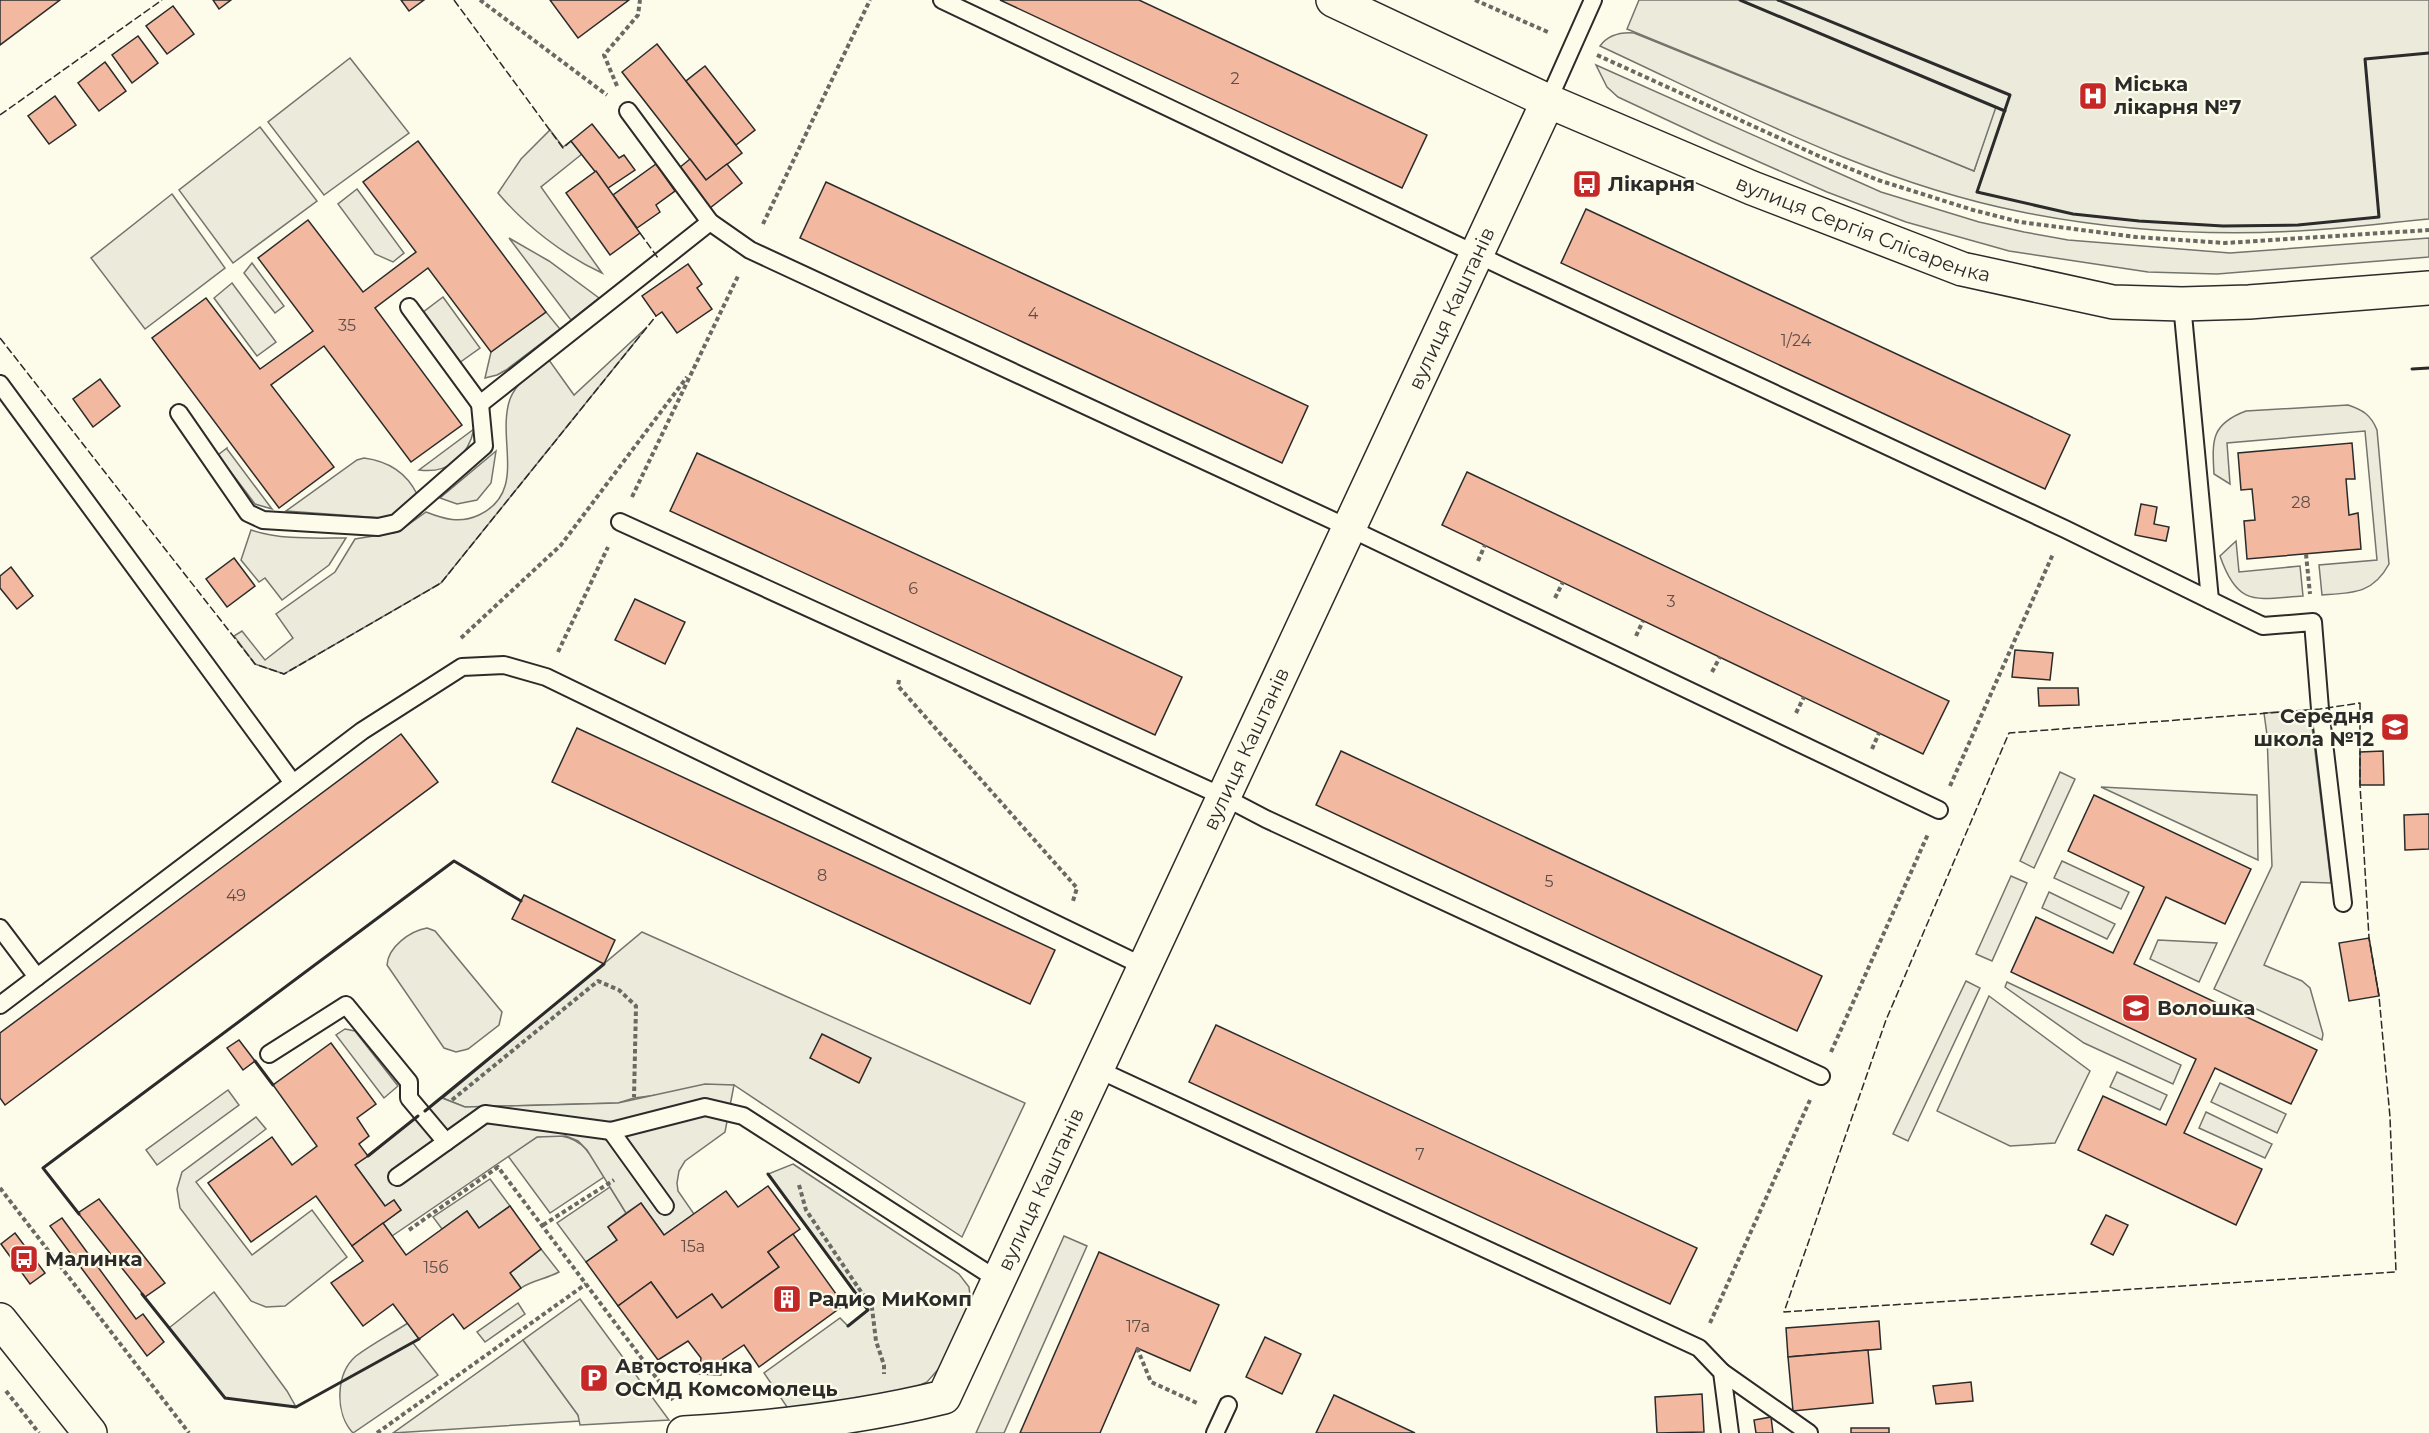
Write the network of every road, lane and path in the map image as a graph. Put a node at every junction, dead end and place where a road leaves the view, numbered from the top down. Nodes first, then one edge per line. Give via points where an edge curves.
1 (480, 0) edge
2 (640, 0) edge
3 (870, 0) edge
4 (942, 0) edge
5 (1333, 0) edge
6 (1475, 0) edge
7 (1593, 0) edge
8 (1574, 44) junction
9 (1548, 101) junction
10 (628, 111) junction
11 (710, 222) junction
12 (2429, 230) edge
13 (750, 250) junction
14 (1477, 254) junction
15 (2429, 288) edge
16 (2182, 304) junction
17 (409, 307) dead end
18 (693, 369) junction
19 (0, 384) edge
20 (480, 404) junction
21 (179, 413) dead end
22 (620, 522) junction
23 (1349, 528) junction
24 (2065, 529) junction
25 (2306, 554) dead end
26 (2210, 600) junction
27 (2313, 622) junction
28 (457, 642) dead end
29 (900, 649) junction
30 (546, 677) junction
31 (293, 783) junction
32 (1224, 797) junction
33 (1939, 810) junction
34 (2343, 903) dead end
35 (0, 928) edge
36 (1065, 929) junction
37 (1145, 967) junction
38 (37, 977) junction
39 (0, 1005) edge
40 (269, 1054) dead end
41 (1097, 1070) junction
42 (1821, 1076) junction
43 (427, 1120) junction
44 (619, 1129) junction
45 (772, 1135) junction
46 (446, 1142) junction
47 (636, 1165) junction
48 (397, 1177) dead end
49 (0, 1188) edge
50 (665, 1206) dead end
51 (543, 1225) junction
52 (409, 1230) dead end
53 (998, 1280) junction
54 (586, 1284) junction
55 (5, 1335) edge
56 (1137, 1348) dead end
57 (1699, 1348) junction
58 (1722, 1372) junction
59 (0, 1383) edge
60 (1225, 1410) joint
61 (888, 1411) junction
62 (692, 1432) edge
63 (39, 1433) edge
64 (90, 1433) edge
65 (189, 1433) edge
66 (378, 1433) edge
67 (684, 1433) edge
68 (1215, 1433) edge
69 (1730, 1433) edge
70 (1809, 1433) edge

1 - 10 path
2 - 10 path via 638,15 604,55
3 - 13 path
4 - 14 lane
5 - 9 street, вулиця Сергія Слісаренка
6 - 8 path
7 - 8 lane
8 - 9 lane
8 - 12 path via 1878,180 2020,222 2136,237 2225,243
9 - 14 street, вулиця Каштанів
9 - 16 street, вулиця Сергія Слісаренка via 1752,188 1962,269 2113,302
10 - 11 lane
11 - 13 lane
11 - 20 lane
13 - 18 path
13 - 23 lane
14 - 23 street, вулиця Каштанів
14 - 24 lane
15 - 16 street, вулиця Сергія Слісаренка
16 - 26 lane
17 - 20 lane
18 - 22 path
18 - 28 path via 561,545
19 - 31 lane
20 - 21 lane via 484,446 396,523 378,527 263,520 248,513
22 - 29 lane
22 - 30 path
23 - 32 street, вулиця Каштанів
23 - 33 lane
24 - 26 lane
24 - 33 path
25 - 27 path
26 - 27 lane via 2263,626
27 - 34 lane
29 - 32 lane
29 - 36 path via 898,686 1077,888
30 - 31 lane via 504,665 462,667 362,731
30 - 36 lane
31 - 38 lane
32 - 37 street, вулиця Каштанів
32 - 42 lane
33 - 42 path
35 - 38 lane
36 - 37 lane
37 - 41 street, вулиця Каштанів
38 - 39 lane
40 - 43 lane via 346,1005 409,1082 409,1098
41 - 53 street, вулиця Каштанів
41 - 57 lane
42 - 57 path
43 - 44 path via 598,981 619,990 636,1006 634,1098
43 - 46 lane
44 - 45 lane via 705,1107 743,1116
44 - 46 lane via 485,1114
44 - 47 lane
45 - 53 lane
45 - 61 path via 793,1164 806,1210 872,1308 884,1365
46 - 48 lane
47 - 50 lane
47 - 51 path
49 - 65 path
51 - 52 path via 498,1167
51 - 54 path
53 - 61 street, вулиця Каштанів via 944,1397
54 - 62 path via 688,1419
54 - 66 path
55 - 64 street
56 - 60 path via 1151,1382
57 - 58 lane
58 - 69 lane
58 - 70 lane
59 - 63 path
60 - 68 lane
61 - 62 street
62 - 67 street

